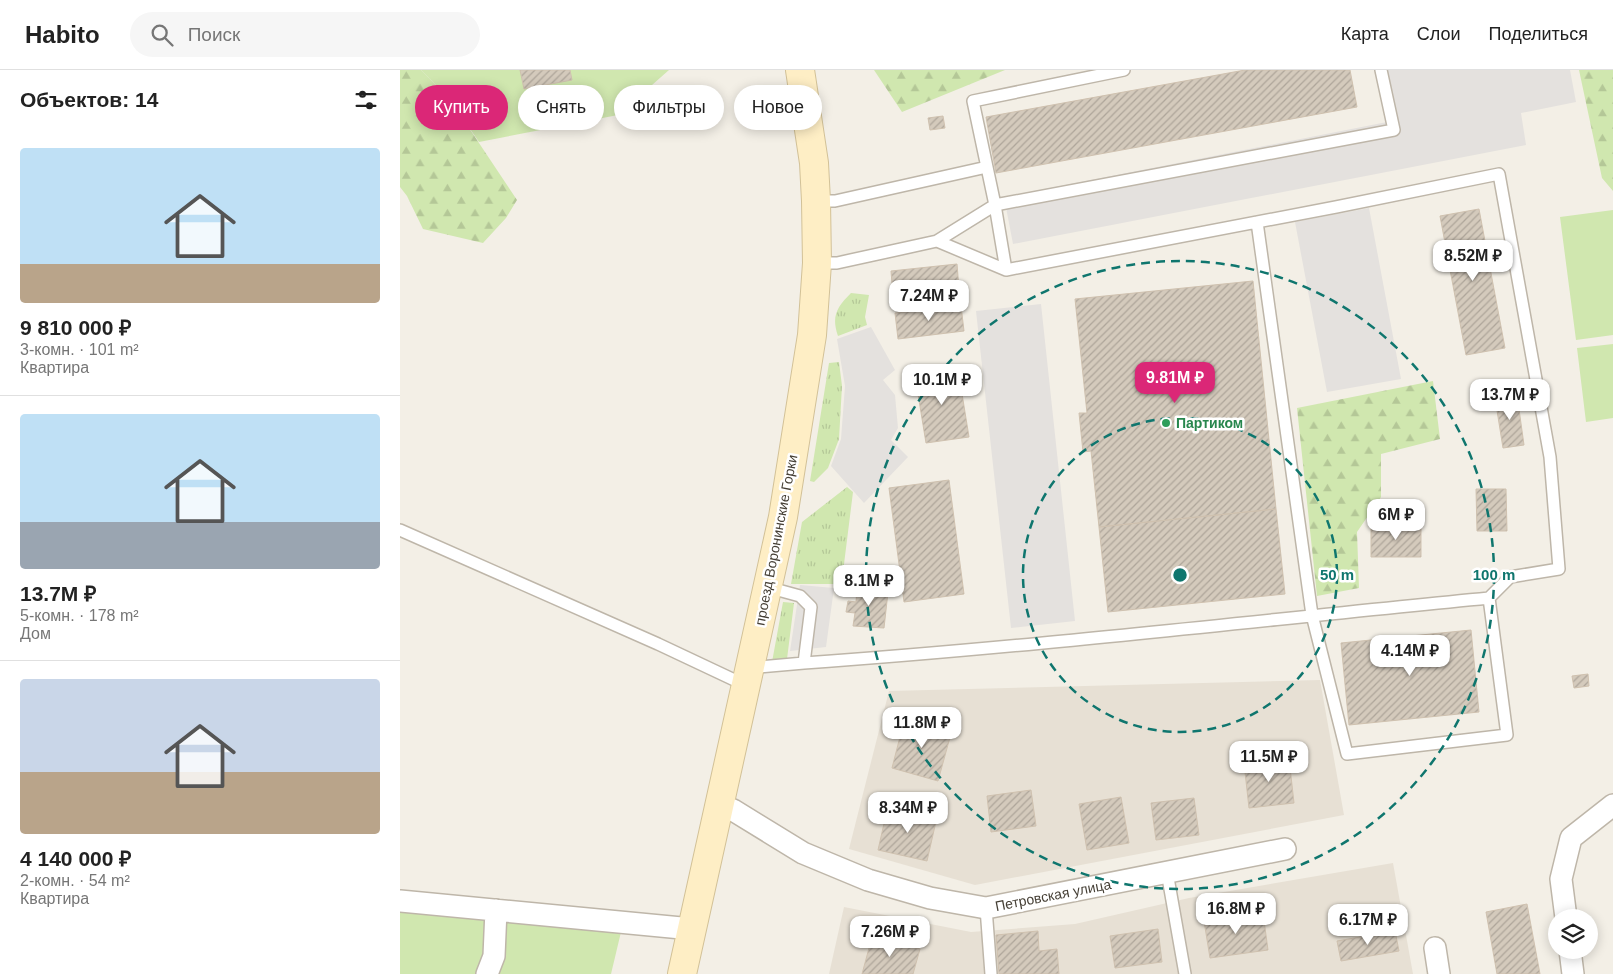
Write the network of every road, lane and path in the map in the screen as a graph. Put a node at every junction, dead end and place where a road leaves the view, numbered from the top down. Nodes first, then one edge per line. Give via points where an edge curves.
1 (800, 70) edge
2 (1124, 70) edge
3 (1382, 70) edge
4 (987, 167) junction
5 (816, 201) junction
6 (995, 205) junction
7 (1256, 222) junction
8 (937, 241) junction
9 (817, 263) junction
10 (1006, 270) junction
11 (400, 530) edge
12 (767, 587) junction
13 (1489, 598) junction
14 (1312, 615) junction
15 (804, 663) junction
16 (747, 677) junction
17 (1613, 804) edge
18 (720, 805) junction
19 (1285, 849) dead end
20 (1167, 872) junction
21 (400, 901) edge
22 (986, 908) junction
23 (1565, 909) edge
24 (496, 910) junction
25 (692, 929) junction
26 (1435, 948) dead end
27 (1571, 959) edge
28 (487, 974) edge
29 (682, 974) edge
30 (991, 974) edge
31 (1185, 974) edge
32 (1439, 974) edge
33 (1573, 974) edge

1 - 5 street, проезд Воронинские Горки via 814,163
2 - 4 lane via 973,101
3 - 6 lane via 1394,130
4 - 5 lane via 834,201
4 - 6 lane
5 - 9 street, проезд Воронинские Горки
6 - 8 lane
6 - 10 lane
7 - 10 lane
7 - 13 lane via 1499,174 1550,457 1559,569 1510,577
7 - 14 lane
8 - 9 lane via 837,263
8 - 10 lane
9 - 12 street, проезд Воронинские Горки via 812,335 783,517
11 - 16 lane via 658,644
12 - 15 lane via 800,596 811,607
12 - 16 street, проезд Воронинские Горки
13 - 14 lane
13 - 14 lane via 1507,735 1346,754
14 - 15 lane via 1049,644
15 - 16 lane
16 - 18 street, проезд Воронинские Горки
17 - 23 street via 1571,838 1561,879
18 - 22 street, Петровская улица via 803,853 868,880 930,898
18 - 25 street, проезд Воронинские Горки
19 - 20 street, Петровская улица
20 - 22 street, Петровская улица
20 - 31 lane
21 - 24 street
22 - 30 lane
24 - 25 street
24 - 28 street via 494,956
25 - 29 street, проезд Воронинские Горки
26 - 32 street
27 - 33 street

